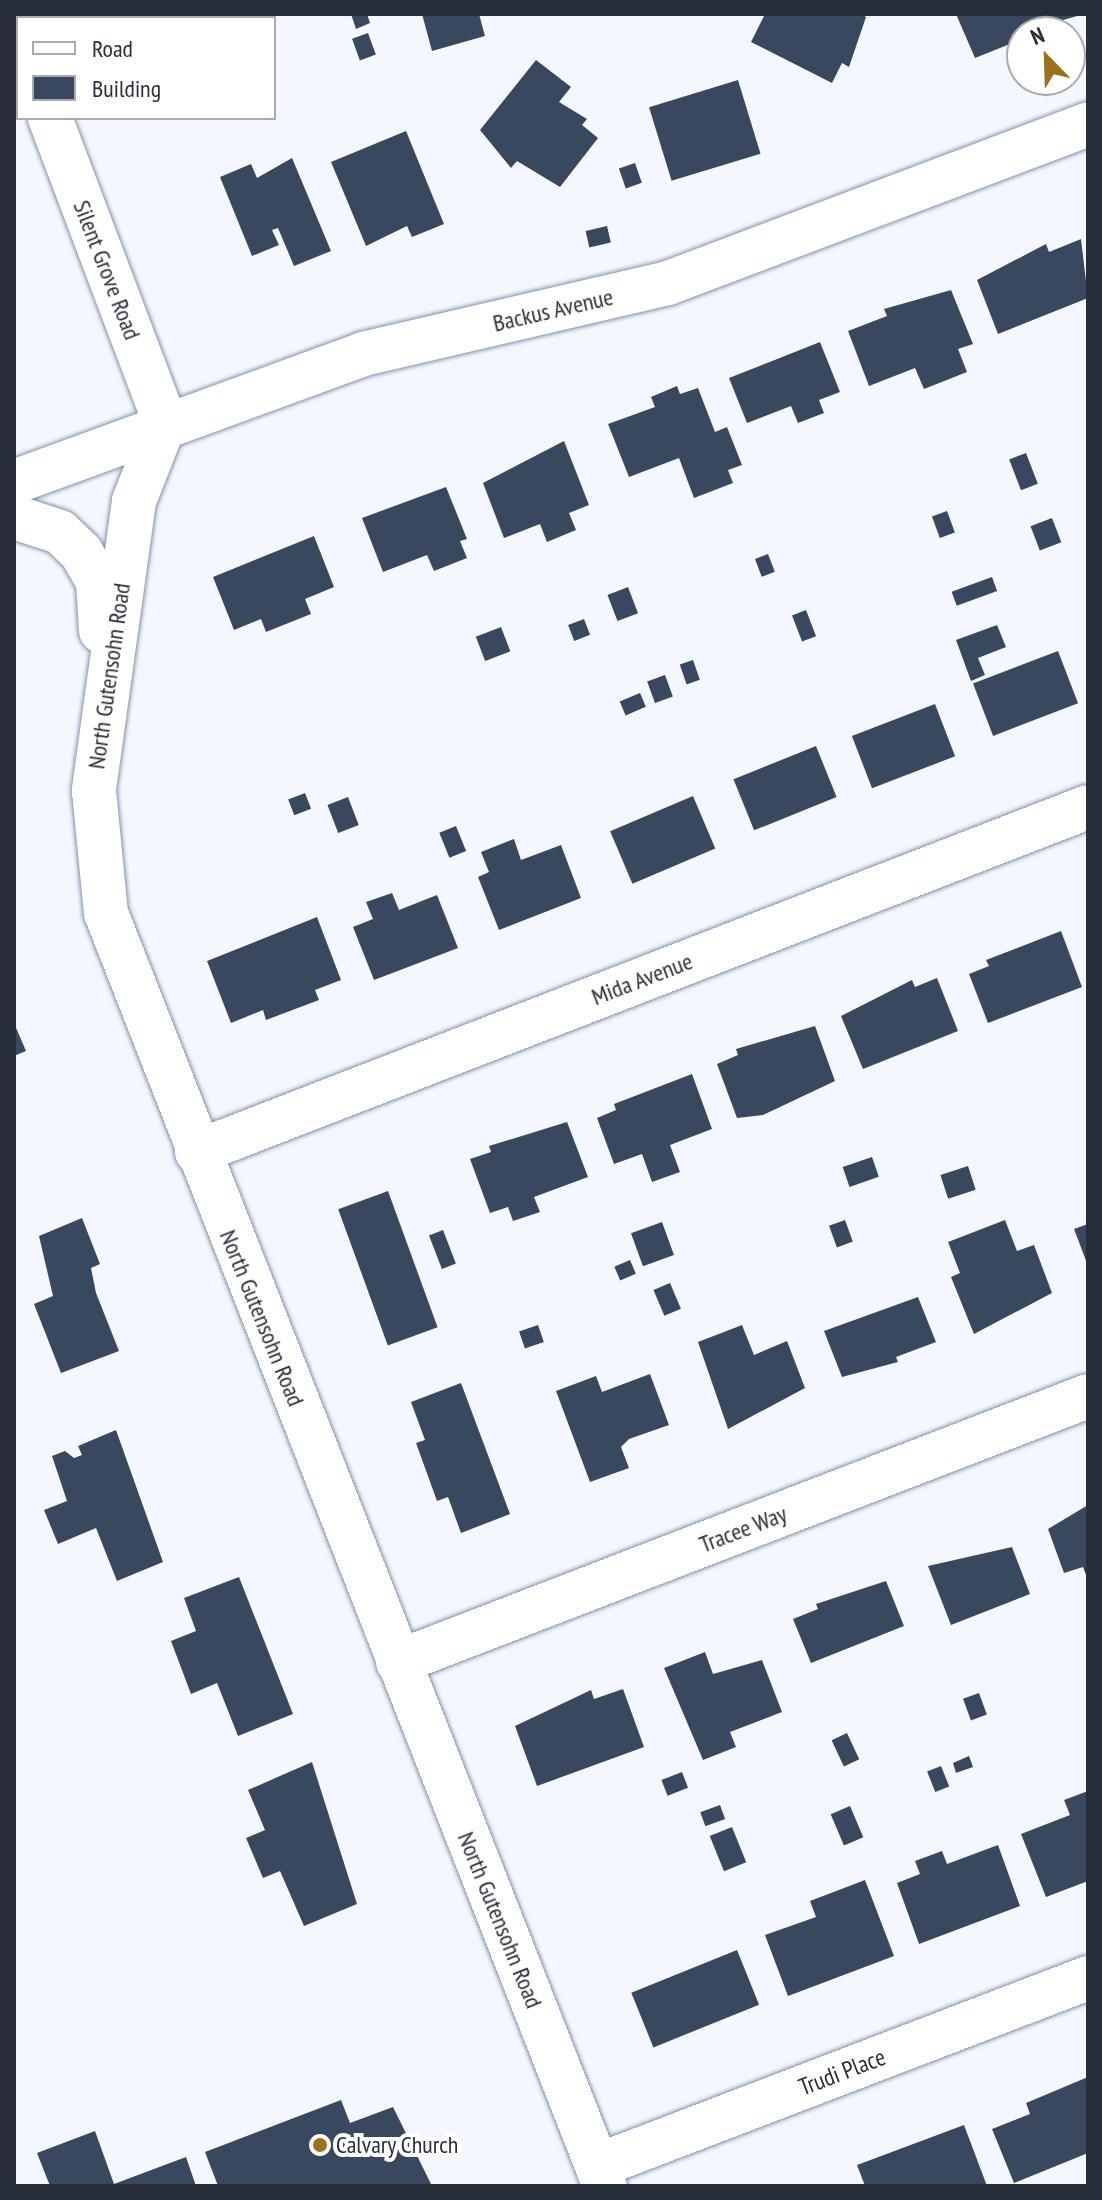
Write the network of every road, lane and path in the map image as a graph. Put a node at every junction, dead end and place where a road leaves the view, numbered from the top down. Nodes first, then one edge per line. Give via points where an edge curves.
1 (51, 120) edge
2 (1088, 124) edge
3 (165, 422) junction
4 (14, 482) edge
5 (14, 517) edge
6 (106, 693) junction
7 (1088, 807) edge
8 (197, 1152) junction
9 (1088, 1396) edge
10 (398, 1662) junction
11 (1088, 1978) edge
12 (601, 2176) edge

1 - 3 street, Silent Grove Road
2 - 3 street, Backus Avenue via 668,283 363,354
3 - 4 street, Backus Avenue
3 - 6 street, North Gutensohn Road via 134,501
5 - 6 street via 60,532 98,582
6 - 8 street, North Gutensohn Road via 94,791 106,913
7 - 8 street, Mida Avenue
8 - 10 street, North Gutensohn Road
9 - 10 street, Tracee Way
10 - 12 street, North Gutensohn Road
11 - 12 street, Trudi Place

